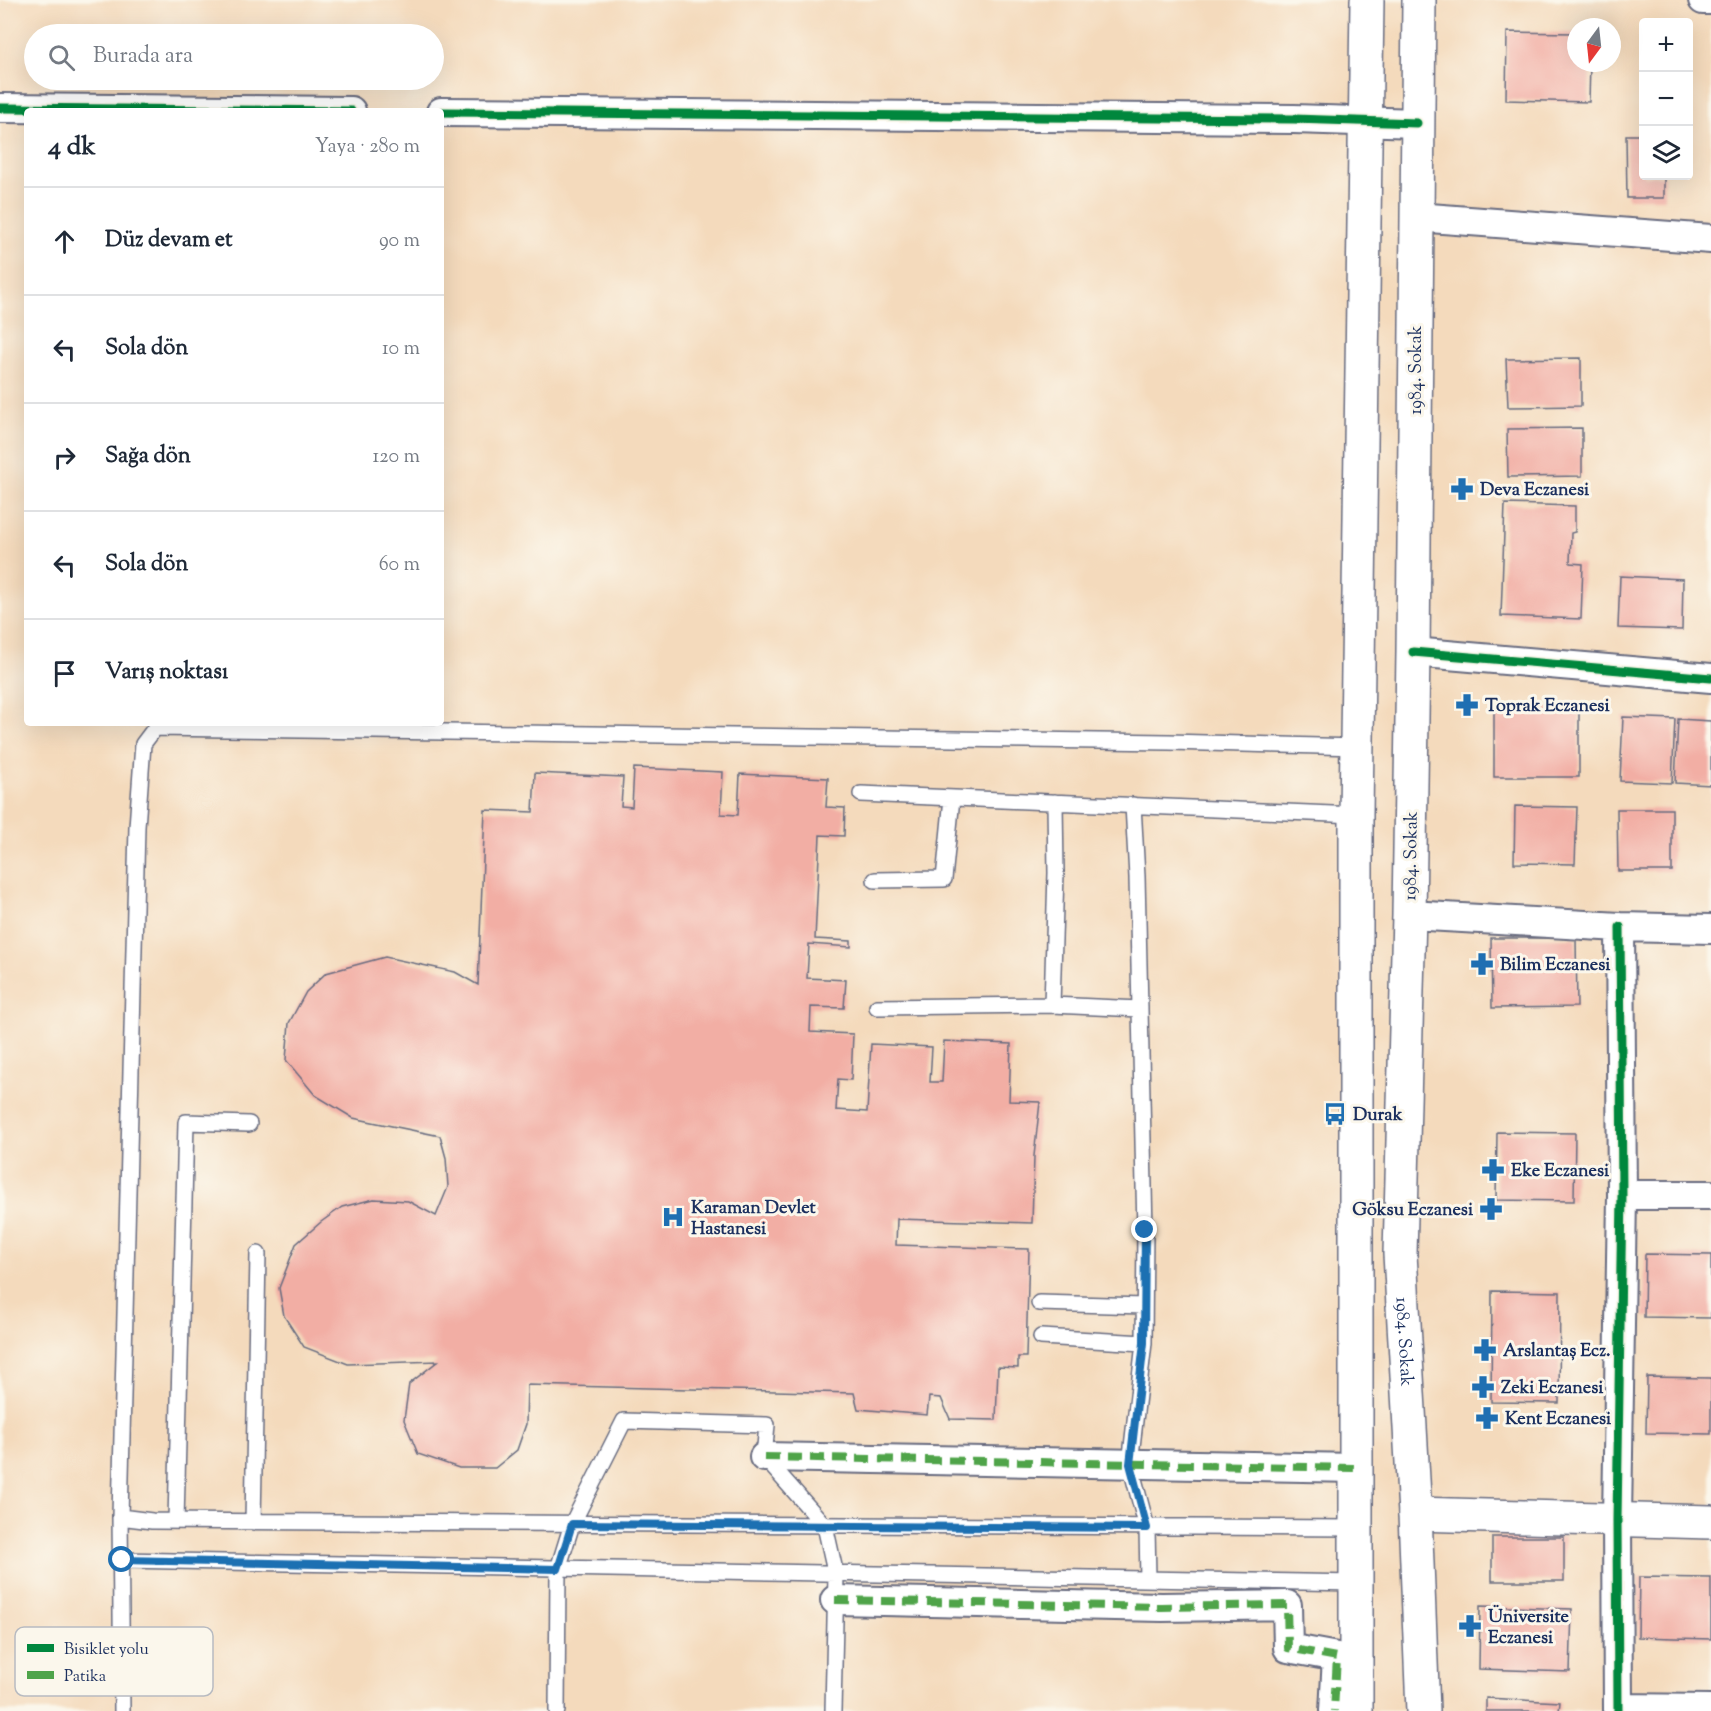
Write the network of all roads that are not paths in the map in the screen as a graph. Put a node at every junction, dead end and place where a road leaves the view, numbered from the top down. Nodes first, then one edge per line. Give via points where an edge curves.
1 (1367, 0) edge
2 (1419, 0) edge
3 (1703, 0) edge
4 (1711, 0) edge
5 (0, 108) edge
6 (24, 108) edge
7 (444, 112) edge
8 (1367, 122) junction
9 (1418, 123) junction
10 (1416, 217) junction
11 (1711, 239) edge
12 (1413, 652) junction
13 (1711, 678) edge
14 (1358, 747) junction
15 (861, 794) dead end
16 (952, 798) junction
17 (1055, 802) junction
18 (1133, 805) junction
19 (1356, 815) junction
20 (874, 880) dead end
21 (1409, 915) junction
22 (1620, 927) junction
23 (1711, 929) edge
24 (1052, 1005) junction
25 (877, 1006) dead end
26 (1140, 1009) junction
27 (249, 1124) dead end
28 (1623, 1195) junction
29 (1711, 1195) edge
30 (258, 1254) dead end
31 (1039, 1304) dead end
32 (1144, 1306) junction
33 (1041, 1337) dead end
34 (1144, 1343) junction
35 (764, 1457) junction
36 (1130, 1464) junction
37 (1357, 1468) junction
38 (1415, 1514) junction
39 (120, 1517) junction
40 (1617, 1520) junction
41 (176, 1521) junction
42 (253, 1522) junction
43 (1711, 1522) edge
44 (572, 1524) junction
45 (825, 1526) junction
46 (1147, 1528) junction
47 (1355, 1528) junction
48 (122, 1560) junction
49 (558, 1569) junction
50 (1148, 1580) junction
51 (1356, 1583) junction
52 (835, 1587) junction
53 (122, 1627) edge
54 (1711, 1709) edge
55 (1618, 1710) edge
56 (557, 1711) edge
57 (833, 1711) edge
58 (1334, 1711) edge
59 (1356, 1711) edge
60 (1423, 1711) edge

1 - 8 main road
2 - 9 main road, 1984. Sokak
3 - 4 street
5 - 6 street
7 - 8 street
8 - 9 street
8 - 14 main road
9 - 10 main road, 1984. Sokak
10 - 11 street
10 - 12 main road, 1984. Sokak
12 - 13 street
12 - 21 main road, 1984. Sokak
14 - 19 main road
14 - 39 lane via 155,728 143,744 137,827
15 - 16 lane
16 - 17 lane
16 - 20 lane via 944,879
17 - 18 lane
17 - 24 lane
18 - 19 lane
18 - 26 lane
19 - 37 main road
21 - 22 street
21 - 38 main road, 1984. Sokak via 1400,1254
22 - 23 street
22 - 28 street
24 - 25 lane
24 - 26 lane
26 - 32 lane
27 - 41 lane via 186,1122
28 - 29 street
28 - 40 street
30 - 42 lane
31 - 32 lane
32 - 34 lane
33 - 34 lane
34 - 36 lane
35 - 36 street
35 - 44 lane via 767,1425 624,1421
35 - 45 lane
36 - 37 street
36 - 46 lane
37 - 47 main road
38 - 40 main road
38 - 60 main road, 1984. Sokak
39 - 41 lane
39 - 48 lane
40 - 43 main road
40 - 55 street
41 - 42 lane
42 - 44 lane
44 - 45 lane
44 - 49 lane
45 - 46 lane
45 - 52 lane
46 - 47 lane
46 - 50 lane
47 - 51 main road
48 - 49 lane
48 - 53 lane
49 - 52 lane
49 - 56 lane
50 - 51 lane
50 - 52 lane
51 - 59 main road
52 - 57 lane
52 - 58 street via 1162,1607 1287,1605 1288,1648 1337,1657
54 - 55 street

